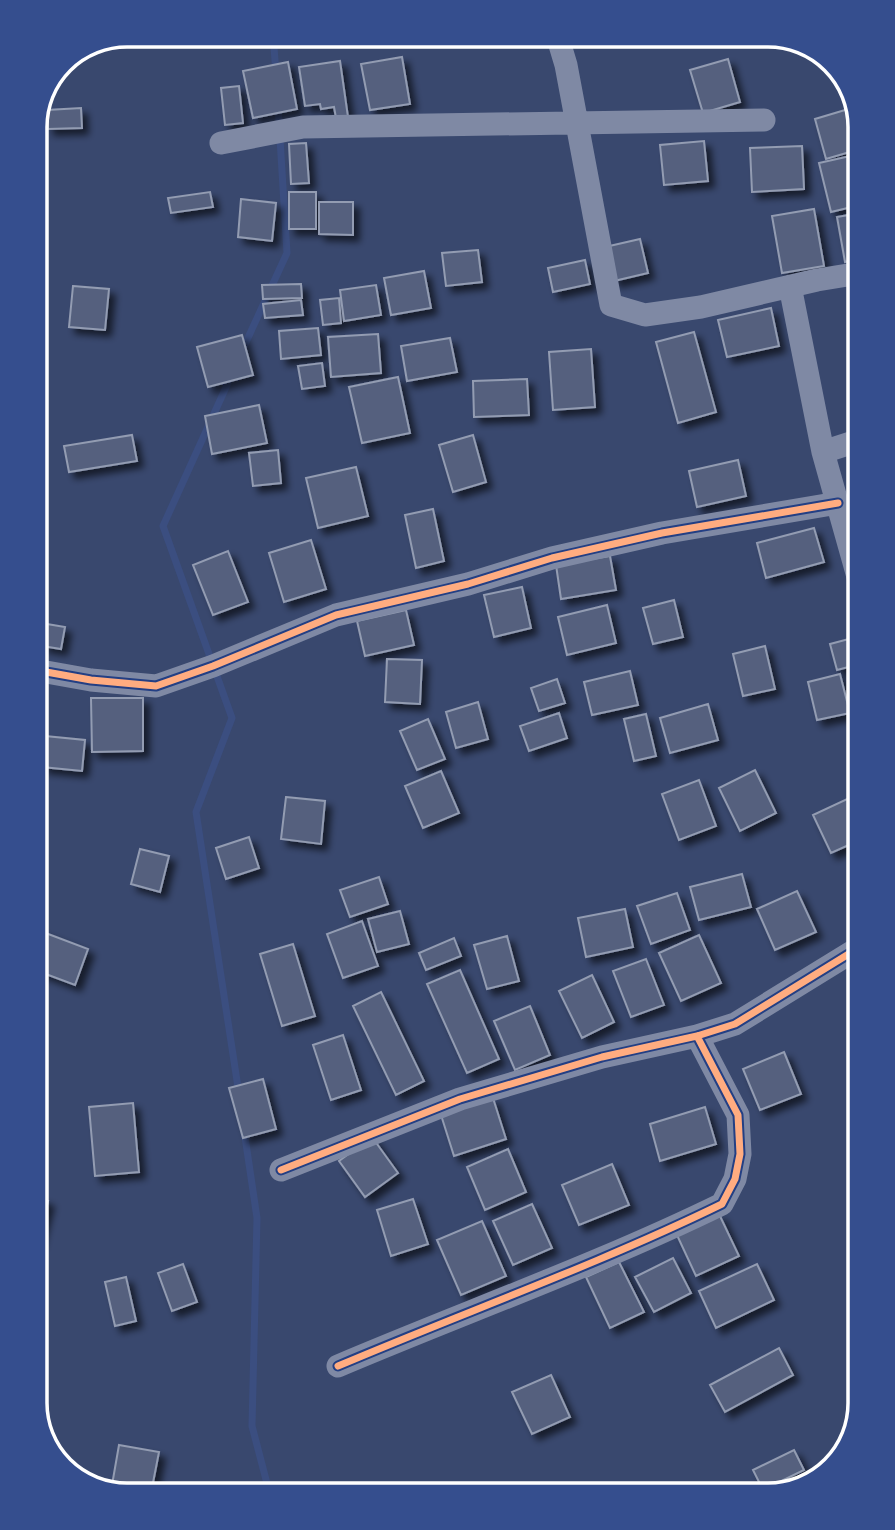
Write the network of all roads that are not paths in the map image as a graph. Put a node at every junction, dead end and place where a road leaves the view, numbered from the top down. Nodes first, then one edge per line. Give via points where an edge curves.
1 (561, 47) edge
2 (764, 120) dead end
3 (576, 122) junction
4 (221, 143) dead end
5 (848, 275) edge
6 (790, 286) junction
7 (848, 444) edge
8 (823, 452) junction
9 (838, 503) junction
10 (848, 540) edge
11 (47, 672) edge
12 (848, 954) edge
13 (698, 1036) junction
14 (281, 1170) dead end
15 (338, 1366) dead end

1 - 3 street
2 - 3 street
3 - 4 street via 303,127
3 - 6 street via 611,305 645,315
5 - 6 street
6 - 8 street
7 - 8 street
8 - 9 street
9 - 10 street
9 - 11 street via 662,533 337,615 156,685
12 - 13 street via 735,1024
13 - 14 street via 602,1057 460,1099
13 - 15 street via 738,1115 740,1154 735,1179 722,1204

